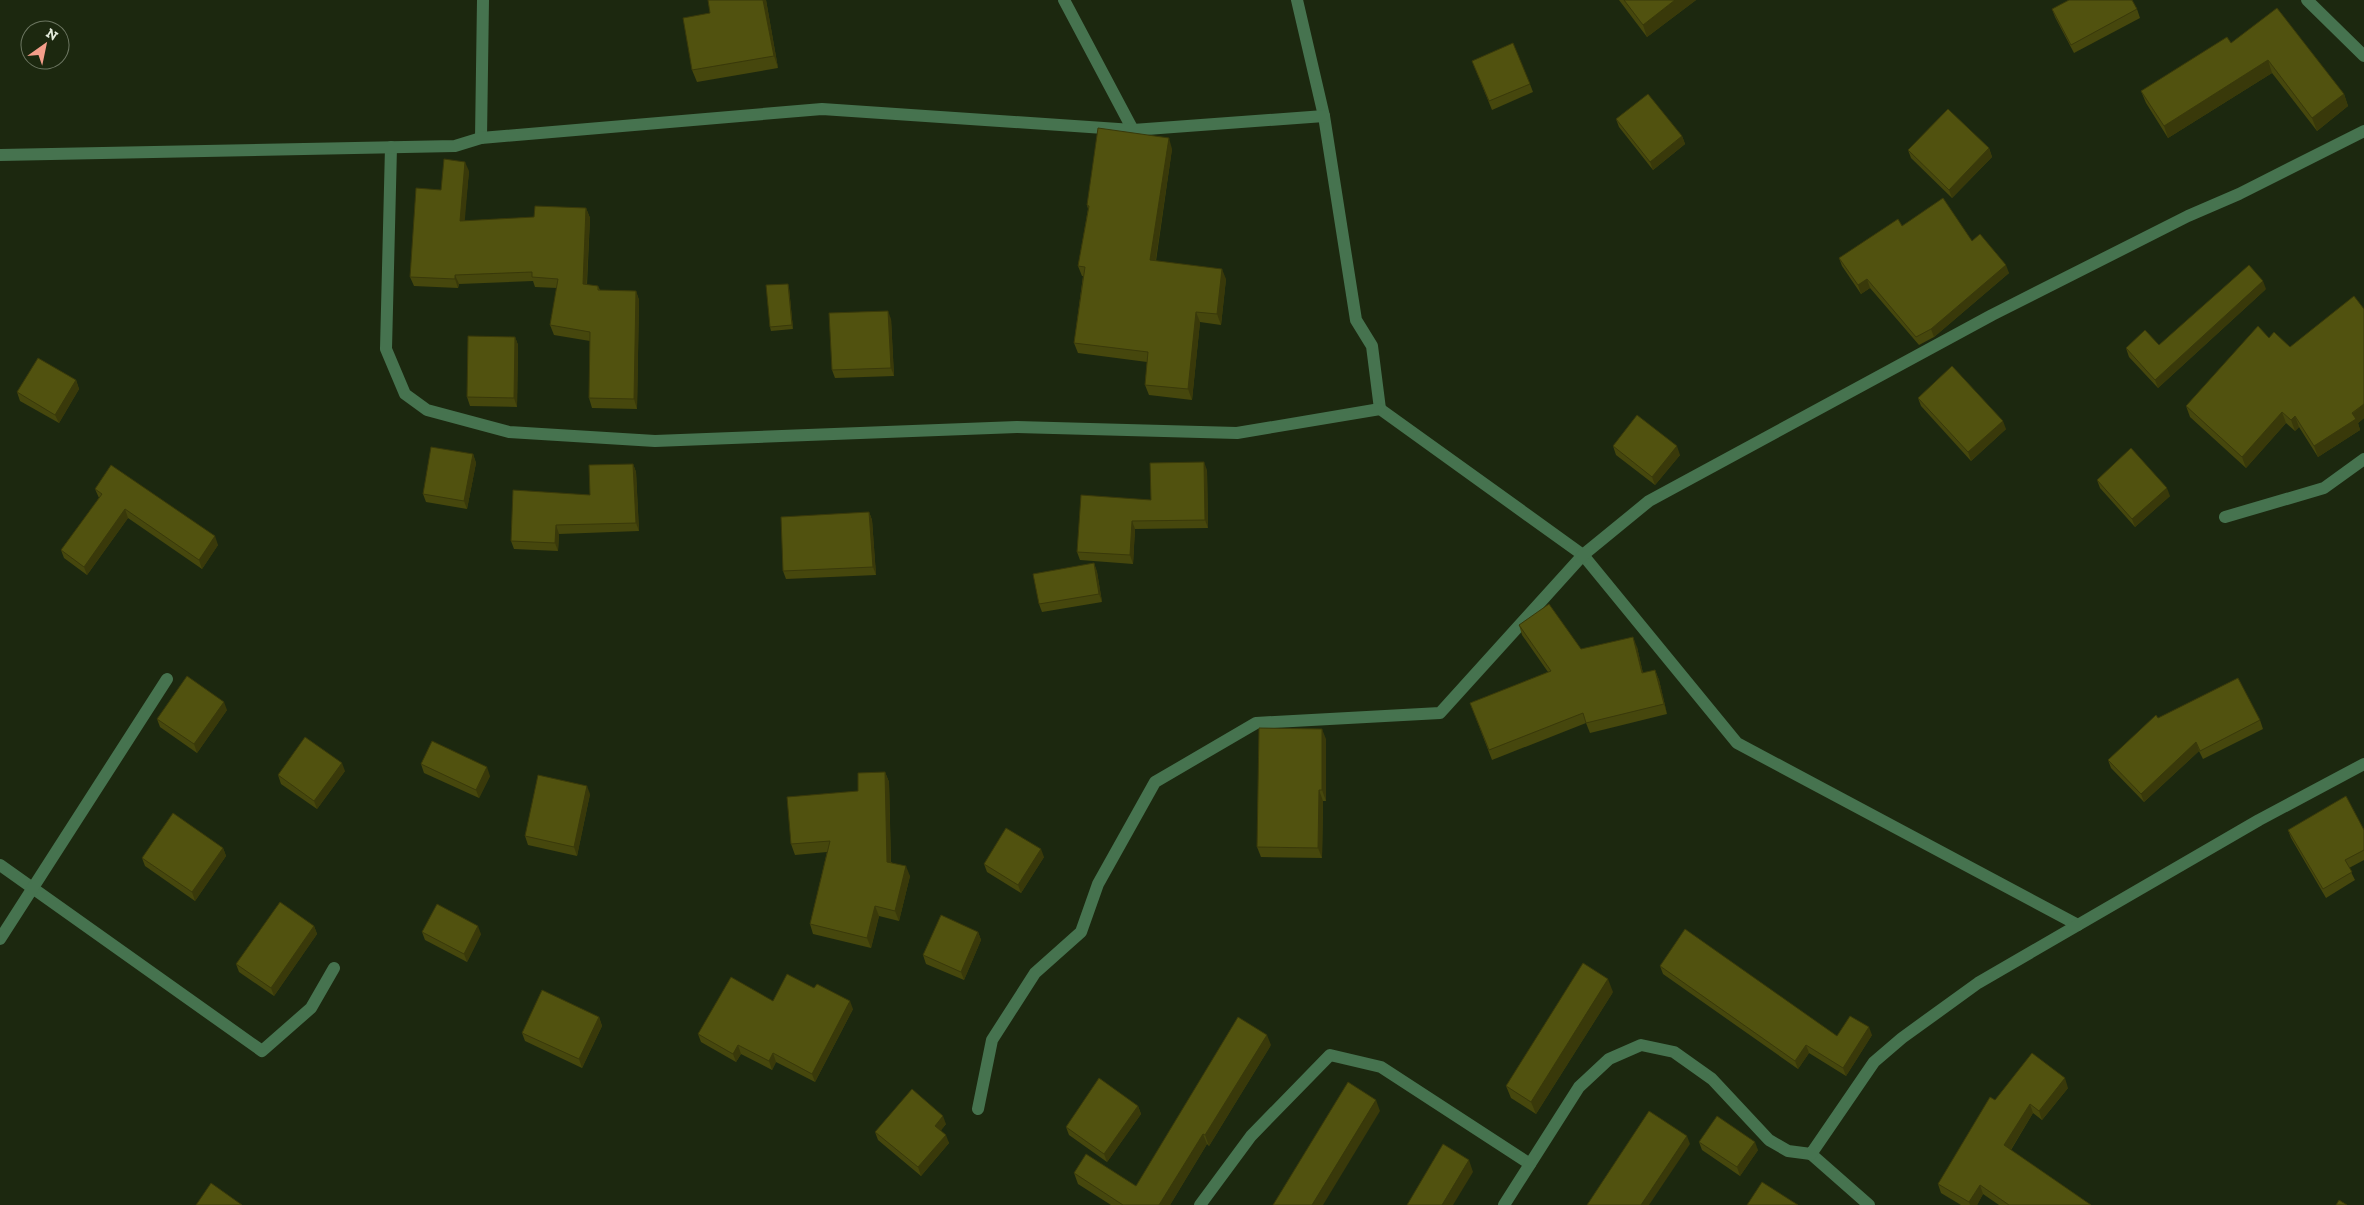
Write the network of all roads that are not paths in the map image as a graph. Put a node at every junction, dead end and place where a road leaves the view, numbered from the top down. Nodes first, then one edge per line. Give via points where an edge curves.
1 (483, 0) edge
2 (1064, 0) edge
3 (1297, 0) edge
4 (2308, 0) edge
5 (2364, 56) edge
6 (1324, 116) junction
7 (1133, 130) junction
8 (2364, 131) edge
9 (481, 138) junction
10 (391, 147) junction
11 (0, 155) edge
12 (1380, 409) junction
13 (2364, 459) edge
14 (2225, 517) dead end
15 (1583, 555) junction
16 (166, 679) dead end
17 (2364, 764) edge
18 (0, 866) edge
19 (34, 888) junction
20 (2078, 925) junction
21 (0, 939) edge
22 (334, 968) dead end
23 (978, 1109) dead end
24 (1811, 1154) junction
25 (1530, 1164) junction
26 (1200, 1205) edge
27 (1504, 1205) edge
28 (1869, 1205) edge

1 - 9 street
2 - 7 street
3 - 6 street
4 - 5 street
6 - 7 street
6 - 12 street via 1356,320 1372,346
7 - 9 street via 822,109
8 - 15 street via 1992,316 1649,501
9 - 10 street via 455,146
10 - 11 street
10 - 12 street via 386,349 405,394 427,410 509,432 655,442 1017,426 1237,433
12 - 15 street
13 - 14 street via 2324,488
15 - 20 street via 1737,743
15 - 23 street via 1440,714 1256,723 1155,782 1098,884 1081,932 1035,973 992,1040
16 - 19 street
17 - 20 street via 2259,820
18 - 19 street
19 - 21 street
19 - 22 street via 262,1051 311,1008
20 - 24 street via 1978,983 1874,1062
24 - 25 street via 1788,1151 1769,1140 1712,1079 1674,1052 1642,1045 1609,1059 1579,1087
24 - 28 street
25 - 26 street via 1381,1067 1330,1055 1251,1136
25 - 27 street

